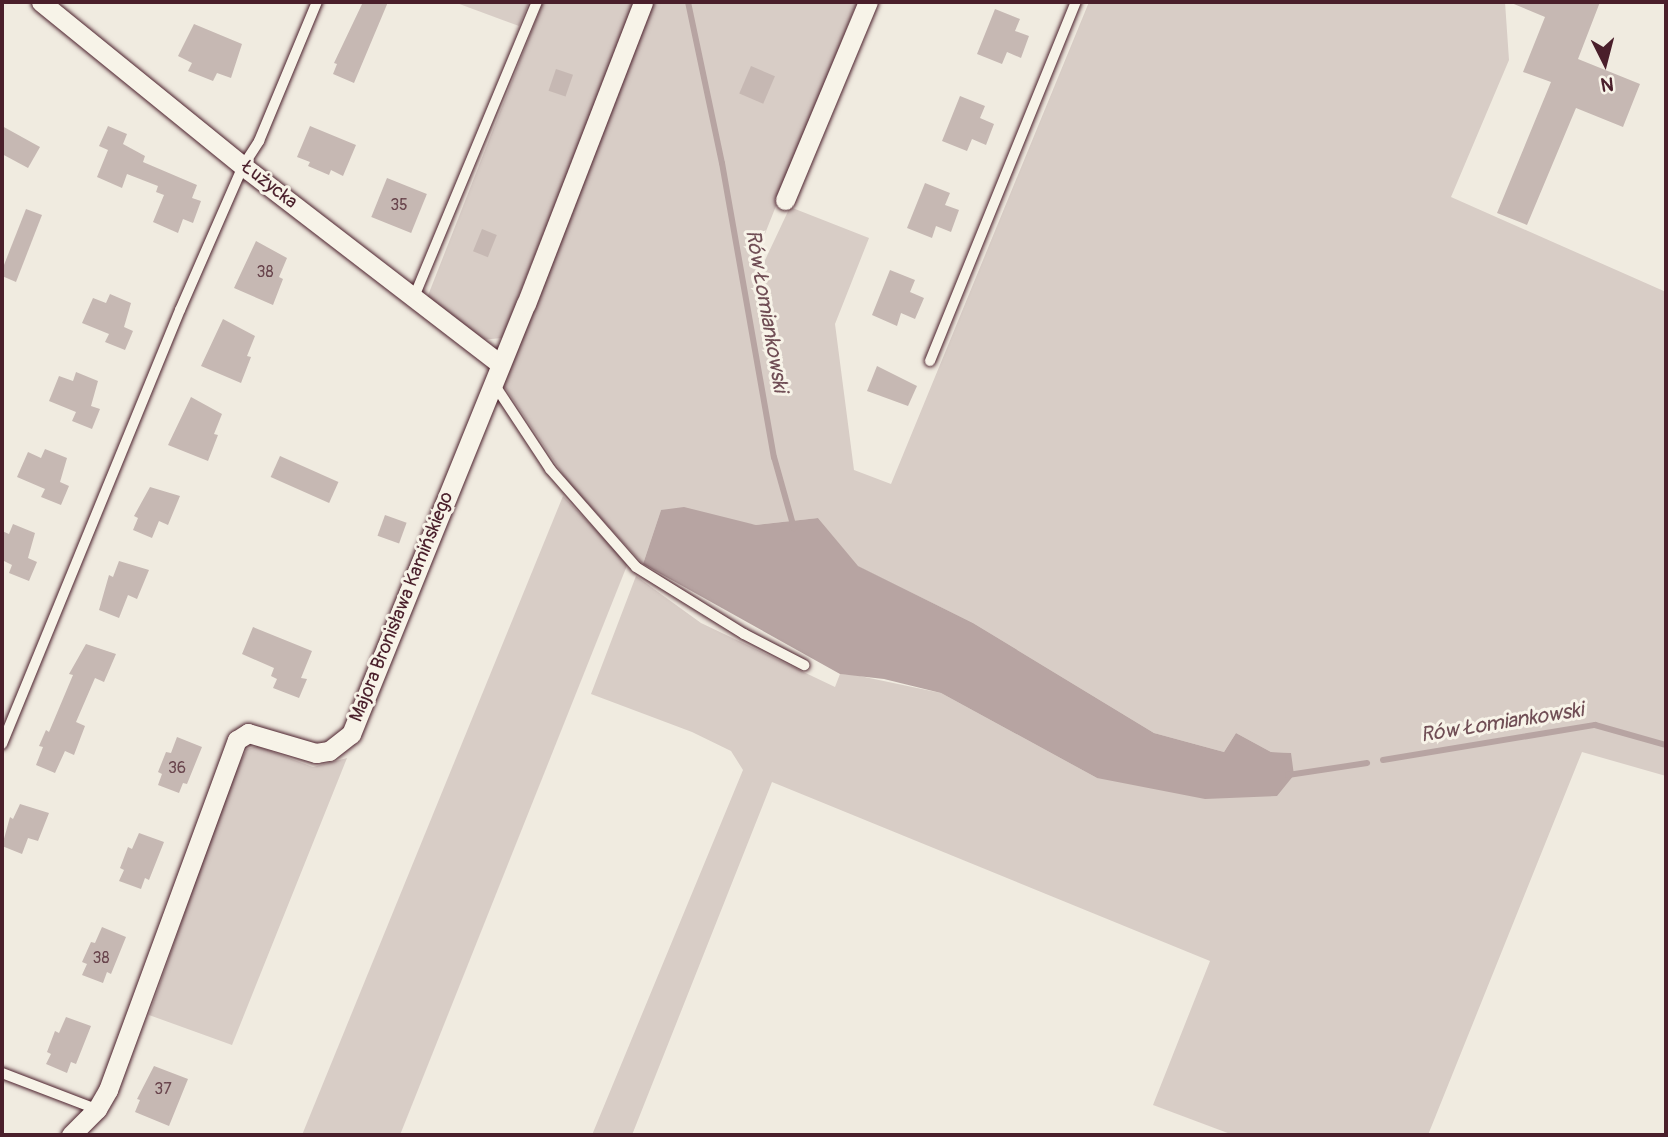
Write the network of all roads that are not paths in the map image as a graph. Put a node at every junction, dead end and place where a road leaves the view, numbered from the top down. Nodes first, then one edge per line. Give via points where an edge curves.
1 (41, 2) edge
2 (317, 2) edge
3 (537, 2) edge
4 (643, 2) edge
5 (868, 2) edge
6 (1076, 2) edge
7 (243, 166) junction
8 (785, 200) dead end
9 (414, 297) junction
10 (930, 361) dead end
11 (500, 364) junction
12 (492, 382) junction
13 (804, 665) dead end
14 (2, 744) edge
15 (2, 1073) edge
16 (97, 1110) junction
17 (71, 1135) edge

1 - 7 street, Łużycka
2 - 7 lane via 260,141
3 - 9 lane
4 - 11 street, Majora Bronisława Kamińskiego
5 - 8 street
6 - 10 lane
7 - 9 street, Łużycka
7 - 14 lane
9 - 11 street, Łużycka
11 - 12 street, Majora Bronisława Kamińskiego
12 - 13 lane via 550,469 636,567
12 - 16 street, Majora Bronisława Kamińskiego via 351,734 330,751 316,753 248,733 236,740
15 - 16 lane
16 - 17 street, Majora Bronisława Kamińskiego

